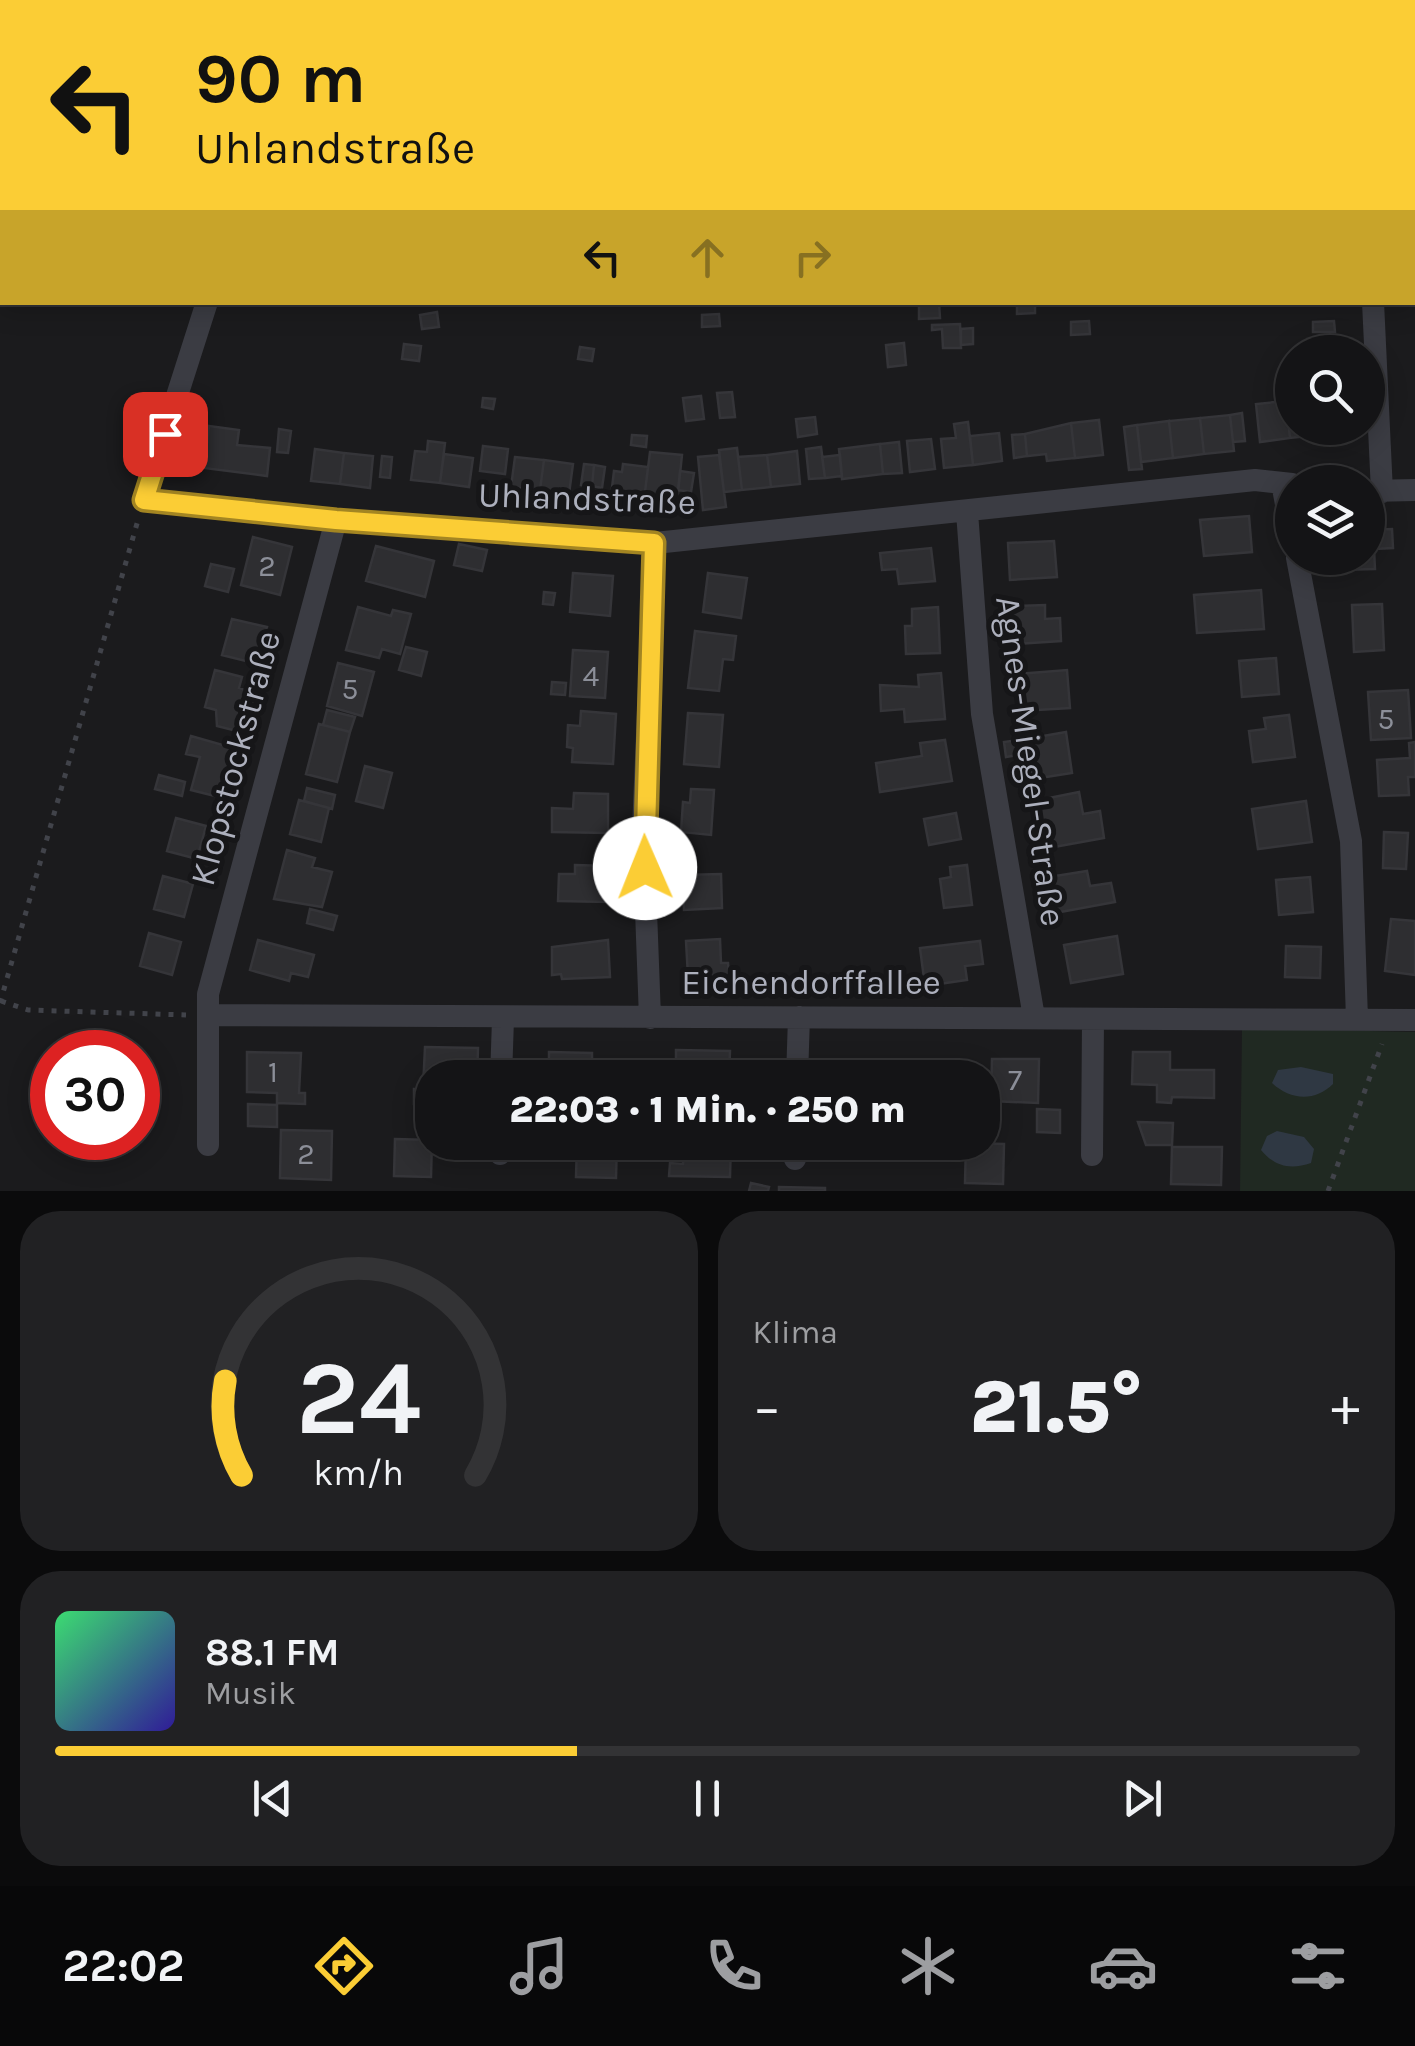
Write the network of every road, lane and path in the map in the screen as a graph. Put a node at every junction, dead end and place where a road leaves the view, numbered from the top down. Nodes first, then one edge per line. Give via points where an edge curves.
1 (206, 305) edge
2 (1373, 305) edge
3 (1375, 465) edge
4 (1275, 482) edge
5 (1415, 490) edge
6 (1385, 491) edge
7 (144, 500) junction
8 (967, 512) junction
9 (336, 520) junction
10 (654, 543) junction
11 (1300, 575) edge
12 (0, 1002) edge
13 (208, 1016) junction
14 (798, 1017) junction
15 (650, 1018) junction
16 (1034, 1018) junction
17 (1388, 1018) junction
18 (502, 1019) junction
19 (1093, 1019) junction
20 (1357, 1019) junction
21 (1415, 1020) edge
22 (502, 1060) edge
23 (797, 1060) edge
24 (208, 1145) dead end
25 (1092, 1155) dead end
26 (1328, 1191) edge

1 - 7 street
2 - 3 street
4 - 8 street, Uhlandstraße
5 - 6 street
7 - 9 street, Uhlandstraße
7 - 12 path
8 - 10 street, Uhlandstraße
8 - 16 street, Agnes-Miegel-Straße via 982,714
9 - 10 street, Uhlandstraße
9 - 13 street, Klopstockstraße via 208,994
10 - 15 street via 643,830
11 - 20 street via 1351,840
12 - 13 path via 28,1010
13 - 18 street, Eichendorffallee
13 - 24 street, Klopstockstraße
14 - 15 street, Eichendorffallee
14 - 16 street, Eichendorffallee
14 - 23 street
15 - 18 street, Eichendorffallee
16 - 19 street, Eichendorffallee
17 - 20 street, Eichendorffallee
17 - 21 street, Eichendorffallee
17 - 26 path via 1378,1064
18 - 22 street
19 - 20 street, Eichendorffallee
19 - 25 street

